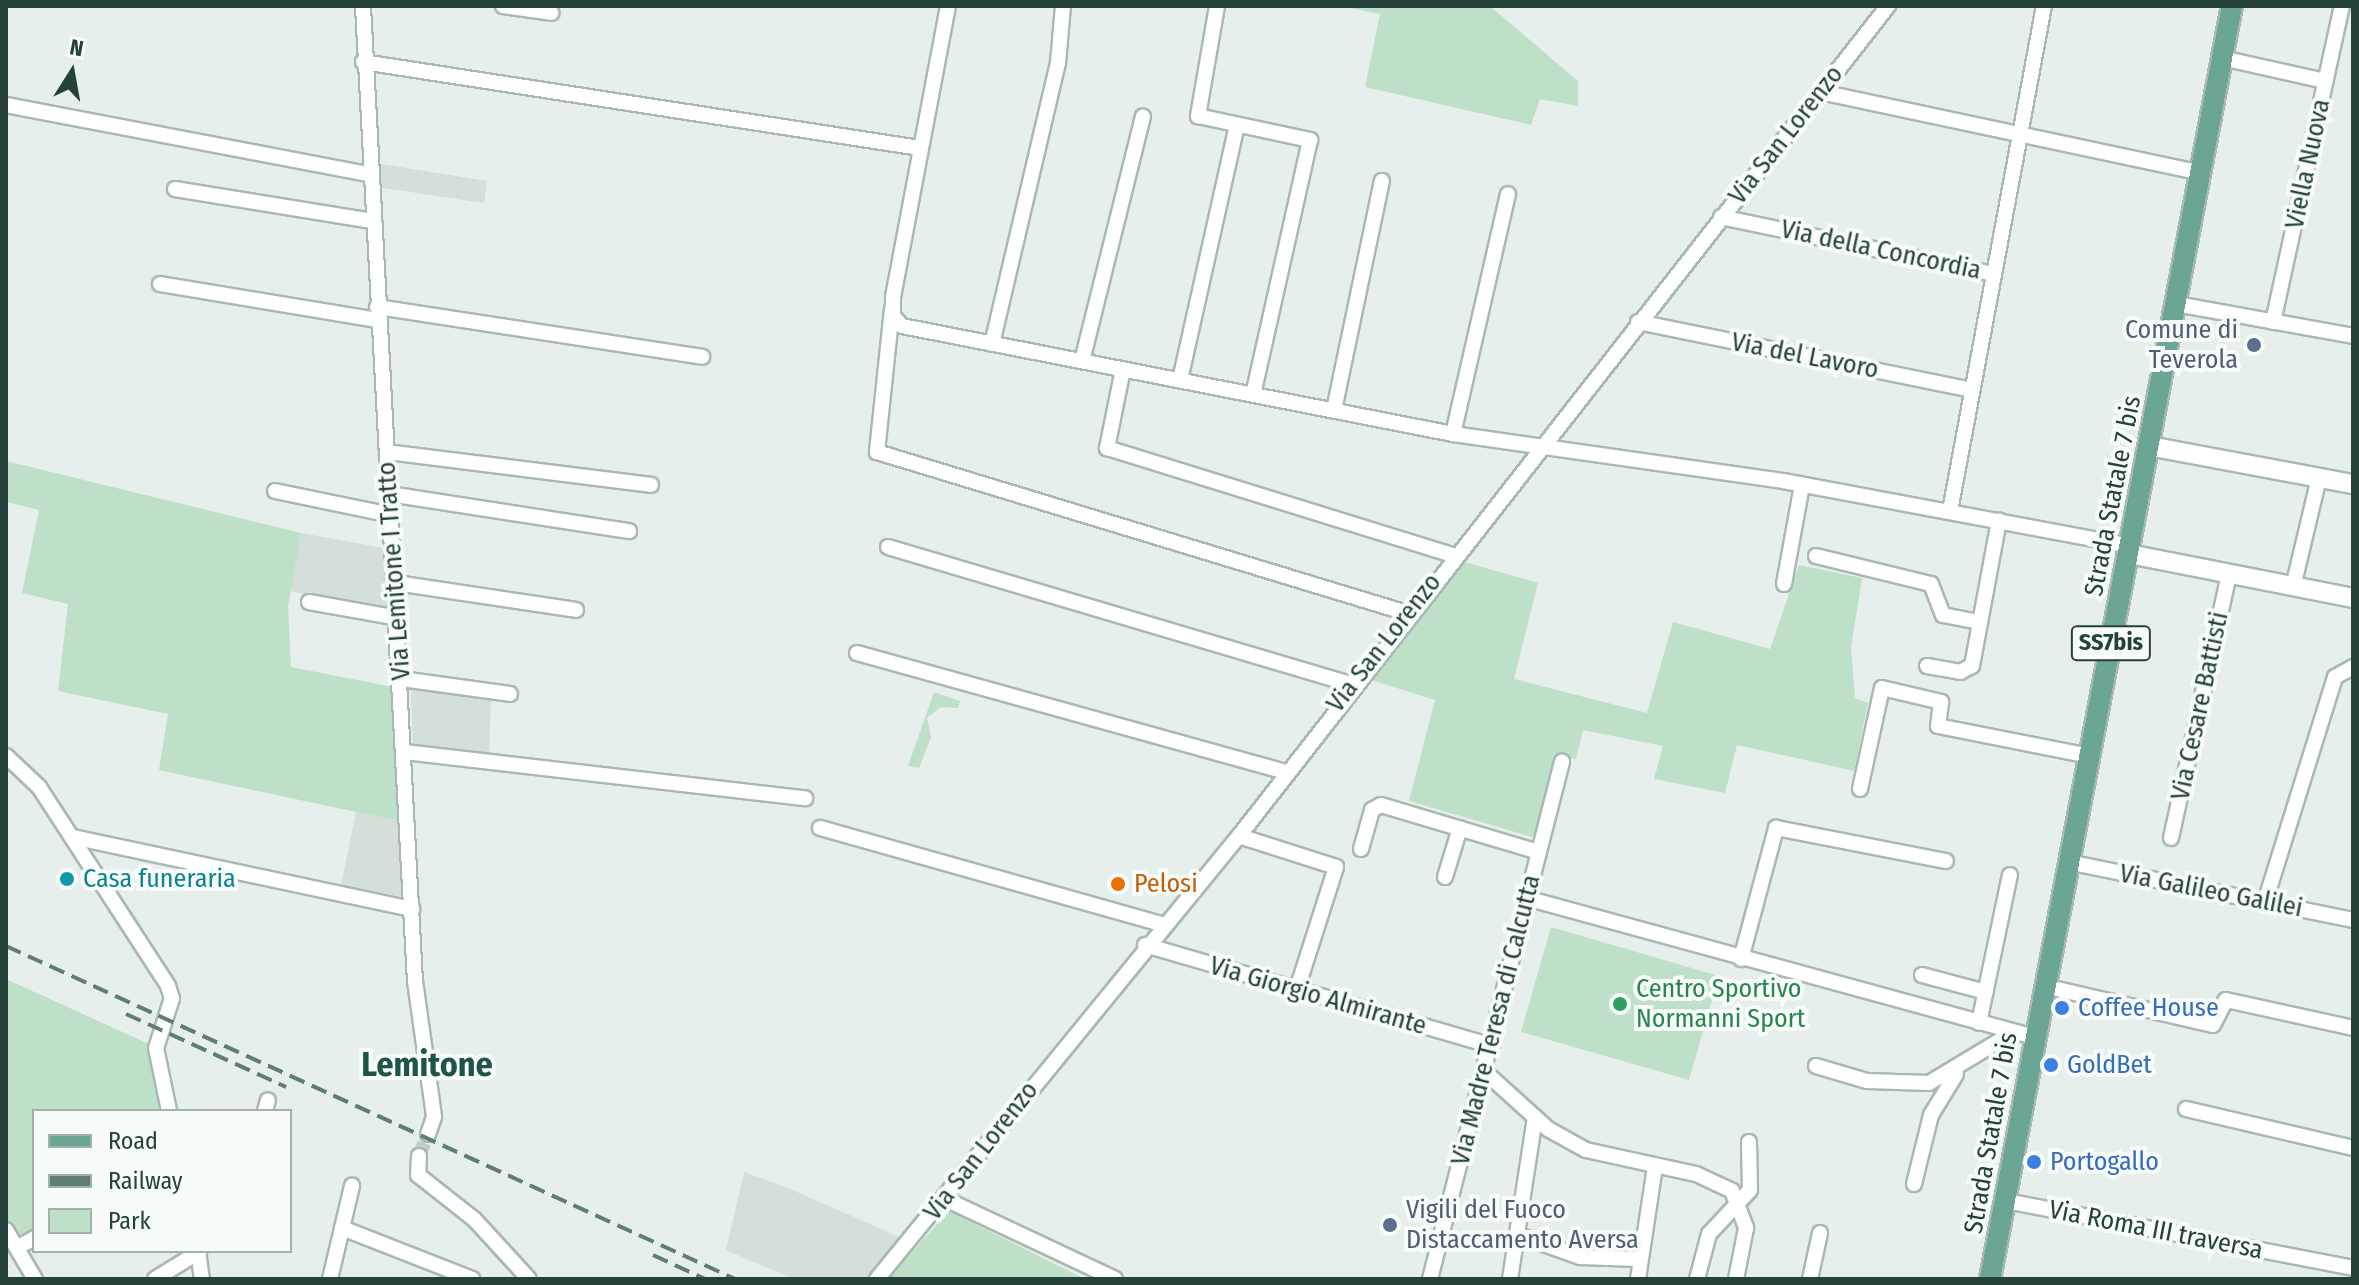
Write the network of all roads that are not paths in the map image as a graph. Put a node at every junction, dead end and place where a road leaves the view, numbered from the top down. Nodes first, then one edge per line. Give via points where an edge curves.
1 (363, 6) edge
2 (503, 6) edge
3 (948, 6) edge
4 (1063, 6) edge
5 (1217, 6) edge
6 (1888, 6) edge
7 (2044, 6) edge
8 (2232, 6) edge
9 (2342, 6) edge
10 (552, 13) dead end
11 (2222, 58) junction
12 (363, 62) junction
13 (2325, 81) junction
14 (1821, 92) junction
15 (6, 105) edge
16 (1143, 116) dead end
17 (1237, 125) junction
18 (2020, 134) junction
19 (920, 148) junction
20 (2201, 173) junction
21 (369, 174) junction
22 (1382, 181) dead end
23 (175, 189) dead end
24 (1508, 194) dead end
25 (1721, 217) junction
26 (372, 221) junction
27 (1994, 274) junction
28 (160, 284) dead end
29 (893, 297) junction
30 (2176, 304) junction
31 (378, 314) junction
32 (1638, 322) junction
33 (2273, 322) junction
34 (2353, 336) edge
35 (992, 344) junction
36 (702, 357) dead end
37 (1082, 361) junction
38 (1123, 369) junction
39 (1180, 380) junction
40 (1972, 390) junction
41 (1253, 395) junction
42 (1334, 410) junction
43 (1453, 434) junction
44 (1540, 444) junction
45 (2149, 446) junction
46 (387, 452) junction
47 (2319, 478) junction
48 (2353, 484) edge
49 (651, 485) dead end
50 (1802, 485) junction
51 (275, 491) dead end
52 (389, 494) junction
53 (1950, 511) junction
54 (391, 515) junction
55 (1999, 520) junction
56 (629, 531) dead end
57 (888, 547) dead end
58 (2129, 550) junction
59 (1452, 555) junction
60 (1816, 556) dead end
61 (2229, 574) junction
62 (396, 583) junction
63 (1784, 584) dead end
64 (2293, 587) junction
65 (2353, 598) edge
66 (309, 602) dead end
67 (576, 610) dead end
68 (1407, 613) junction
69 (398, 618) junction
70 (1980, 622) junction
71 (857, 653) dead end
72 (1927, 666) dead end
73 (2353, 667) edge
74 (401, 679) junction
75 (1351, 684) junction
76 (510, 694) dead end
77 (405, 752) junction
78 (6, 756) edge
79 (2089, 756) junction
80 (1562, 762) dead end
81 (1286, 772) junction
82 (1860, 789) dead end
83 (805, 798) dead end
84 (820, 828) dead end
85 (1460, 828) junction
86 (1239, 836) junction
87 (73, 837) junction
88 (2171, 838) dead end
89 (1361, 849) dead end
90 (1539, 852) junction
91 (1946, 861) dead end
92 (2068, 862) junction
93 (2010, 875) dead end
94 (1445, 877) dead end
95 (1526, 898) junction
96 (2265, 902) junction
97 (412, 909) junction
98 (2352, 914) edge
99 (1161, 924) junction
100 (1145, 945) junction
101 (1741, 959) junction
102 (1922, 975) dead end
103 (2044, 986) junction
104 (1297, 989) junction
105 (1986, 992) junction
106 (1979, 1023) junction
107 (2353, 1028) edge
108 (2014, 1032) junction
109 (2034, 1037) junction
110 (1492, 1046) junction
111 (1816, 1066) dead end
112 (1485, 1072) junction
113 (1957, 1073) junction
114 (169, 1109) edge
115 (2186, 1109) dead end
116 (1535, 1117) junction
117 (428, 1134) tunnel mouth
118 (1749, 1142) dead end
119 (2353, 1148) edge
120 (419, 1156) dead end
121 (1655, 1166) junction
122 (1914, 1184) dead end
123 (352, 1186) dead end
124 (943, 1198) junction
125 (2006, 1201) junction
126 (1740, 1207) junction
127 (342, 1228) junction
128 (6, 1230) edge
129 (1820, 1233) dead end
130 (1521, 1236) junction
131 (32, 1239) edge
132 (17, 1248) junction
133 (197, 1253) edge
134 (199, 1253) edge
135 (1638, 1259) junction
136 (2353, 1268) edge
137 (35, 1279) edge
138 (155, 1279) edge
139 (202, 1279) edge
140 (330, 1279) edge
141 (472, 1279) edge
142 (529, 1279) edge
143 (877, 1279) edge
144 (1115, 1279) edge
145 (1430, 1279) edge
146 (1510, 1279) edge
147 (1638, 1279) edge
148 (1697, 1279) edge
149 (1736, 1279) edge
150 (1810, 1279) edge
151 (1990, 1279) edge

1 - 12 street, Via Lemitone I Tratto
2 - 10 street
3 - 19 street
4 - 35 street via 1058,63
5 - 17 street via 1198,116
6 - 14 street, Via San Lorenzo
7 - 18 street
8 - 11 main road, Strada Statale 7 bis / SS7bis
9 - 13 street, Viella Nuova
11 - 13 street
11 - 20 main road, Strada Statale 7 bis / SS7bis
12 - 19 street
12 - 21 street, Via Lemitone I Tratto
13 - 33 street, Viella Nuova
14 - 18 street
14 - 25 street, Via San Lorenzo
15 - 21 street
16 - 37 street
17 - 39 street
17 - 41 street via 1310,140
18 - 20 street
18 - 27 street
19 - 29 street
20 - 30 main road, Strada Statale 7 bis / SS7bis
21 - 26 street, Via Lemitone I Tratto
22 - 42 street
23 - 26 street
24 - 43 street
25 - 27 street, Via della Concordia
25 - 32 street, Via San Lorenzo
26 - 31 street, Via Lemitone I Tratto
27 - 40 street
28 - 31 street
29 - 35 street via 893,316 902,326
29 - 68 street via 877,452
30 - 33 street
30 - 45 main road, Strada Statale 7 bis / SS7bis
31 - 36 street
31 - 46 street, Via Lemitone I Tratto
32 - 40 street, Via del Lavoro
32 - 44 street, Via San Lorenzo
33 - 34 street
35 - 37 street
37 - 38 street
38 - 39 street
38 - 59 street via 1107,448
39 - 41 street
40 - 53 street
41 - 42 street
42 - 43 street
43 - 44 street
44 - 50 street
44 - 59 street, Via San Lorenzo
45 - 47 street
45 - 58 main road, Strada Statale 7 bis / SS7bis
46 - 49 street
46 - 52 street, Via Lemitone I Tratto
47 - 48 street
47 - 64 street
50 - 53 street
50 - 63 street
51 - 54 street
52 - 54 street, Via Lemitone I Tratto
52 - 56 street
53 - 55 street
54 - 62 street, Via Lemitone I Tratto
55 - 58 street
55 - 70 street
57 - 75 street
58 - 61 street
58 - 79 main road, Strada Statale 7 bis / SS7bis
59 - 68 street, Via San Lorenzo
60 - 70 street via 1931,584 1943,615
61 - 64 street
61 - 88 street, Via Cesare Battisti
62 - 67 street
62 - 69 street, Via Lemitone I Tratto
64 - 65 street
66 - 69 street
68 - 75 street, Via San Lorenzo
69 - 74 street, Via Lemitone I Tratto
70 - 72 street via 1972,666 1960,672
71 - 81 street
73 - 96 street via 2335,677
74 - 76 street
74 - 77 street, Via Lemitone I Tratto
75 - 81 street, Via San Lorenzo
77 - 83 street
77 - 97 street, Via Lemitone I Tratto
78 - 87 street
79 - 82 street via 1938,726 1941,702 1882,688
79 - 92 main road, Strada Statale 7 bis / SS7bis
80 - 90 street, Via Madre Teresa di Calcutta
81 - 86 street, Via San Lorenzo
84 - 99 street
85 - 89 street via 1381,805 1372,810
85 - 90 street
85 - 94 street
86 - 99 street, Via San Lorenzo
86 - 104 street via 1336,867
87 - 97 street
87 - 114 street via 168,986 172,998 156,1048
90 - 95 street, Via Madre Teresa di Calcutta
91 - 101 street via 1776,828
92 - 96 street, Via Galileo Galilei
92 - 103 main road, Strada Statale 7 bis / SS7bis
93 - 105 street
95 - 101 street
95 - 110 street, Via Madre Teresa di Calcutta
96 - 98 street, Via Galileo Galilei
97 - 117 street, Via Lemitone I Tratto via 420,1055 434,1117
99 - 100 street, Via San Lorenzo
100 - 104 street, Via Giorgio Almirante
100 - 124 street, Via San Lorenzo
101 - 106 street
102 - 105 street
103 - 107 street via 2213,1025 2226,1000
103 - 109 main road, Strada Statale 7 bis / SS7bis
104 - 110 street, Via Giorgio Almirante
105 - 106 street
106 - 108 street
108 - 109 street
108 - 113 street
109 - 125 main road, Strada Statale 7 bis / SS7bis
110 - 112 street, Via Madre Teresa di Calcutta
111 - 113 street via 1904,1085
112 - 116 street
112 - 145 street, Via Madre Teresa di Calcutta
113 - 122 street via 1931,1115
115 - 119 street
116 - 121 street via 1586,1150
116 - 130 street
118 - 126 street via 1750,1190
120 - 142 street via 418,1175 474,1219
121 - 126 street via 1719,1182
121 - 135 street
123 - 127 street
124 - 143 street, Via San Lorenzo
124 - 144 street
125 - 136 street, Via Roma III traversa
125 - 151 main road, Strada Statale 7 bis / SS7bis
126 - 148 street via 1709,1234
126 - 149 street via 1746,1228
127 - 140 street
127 - 141 street
128 - 132 street
129 - 150 street
130 - 135 street via 1580,1257
130 - 146 street
131 - 132 street
132 - 137 street
133 - 138 street
134 - 139 street
135 - 147 street

